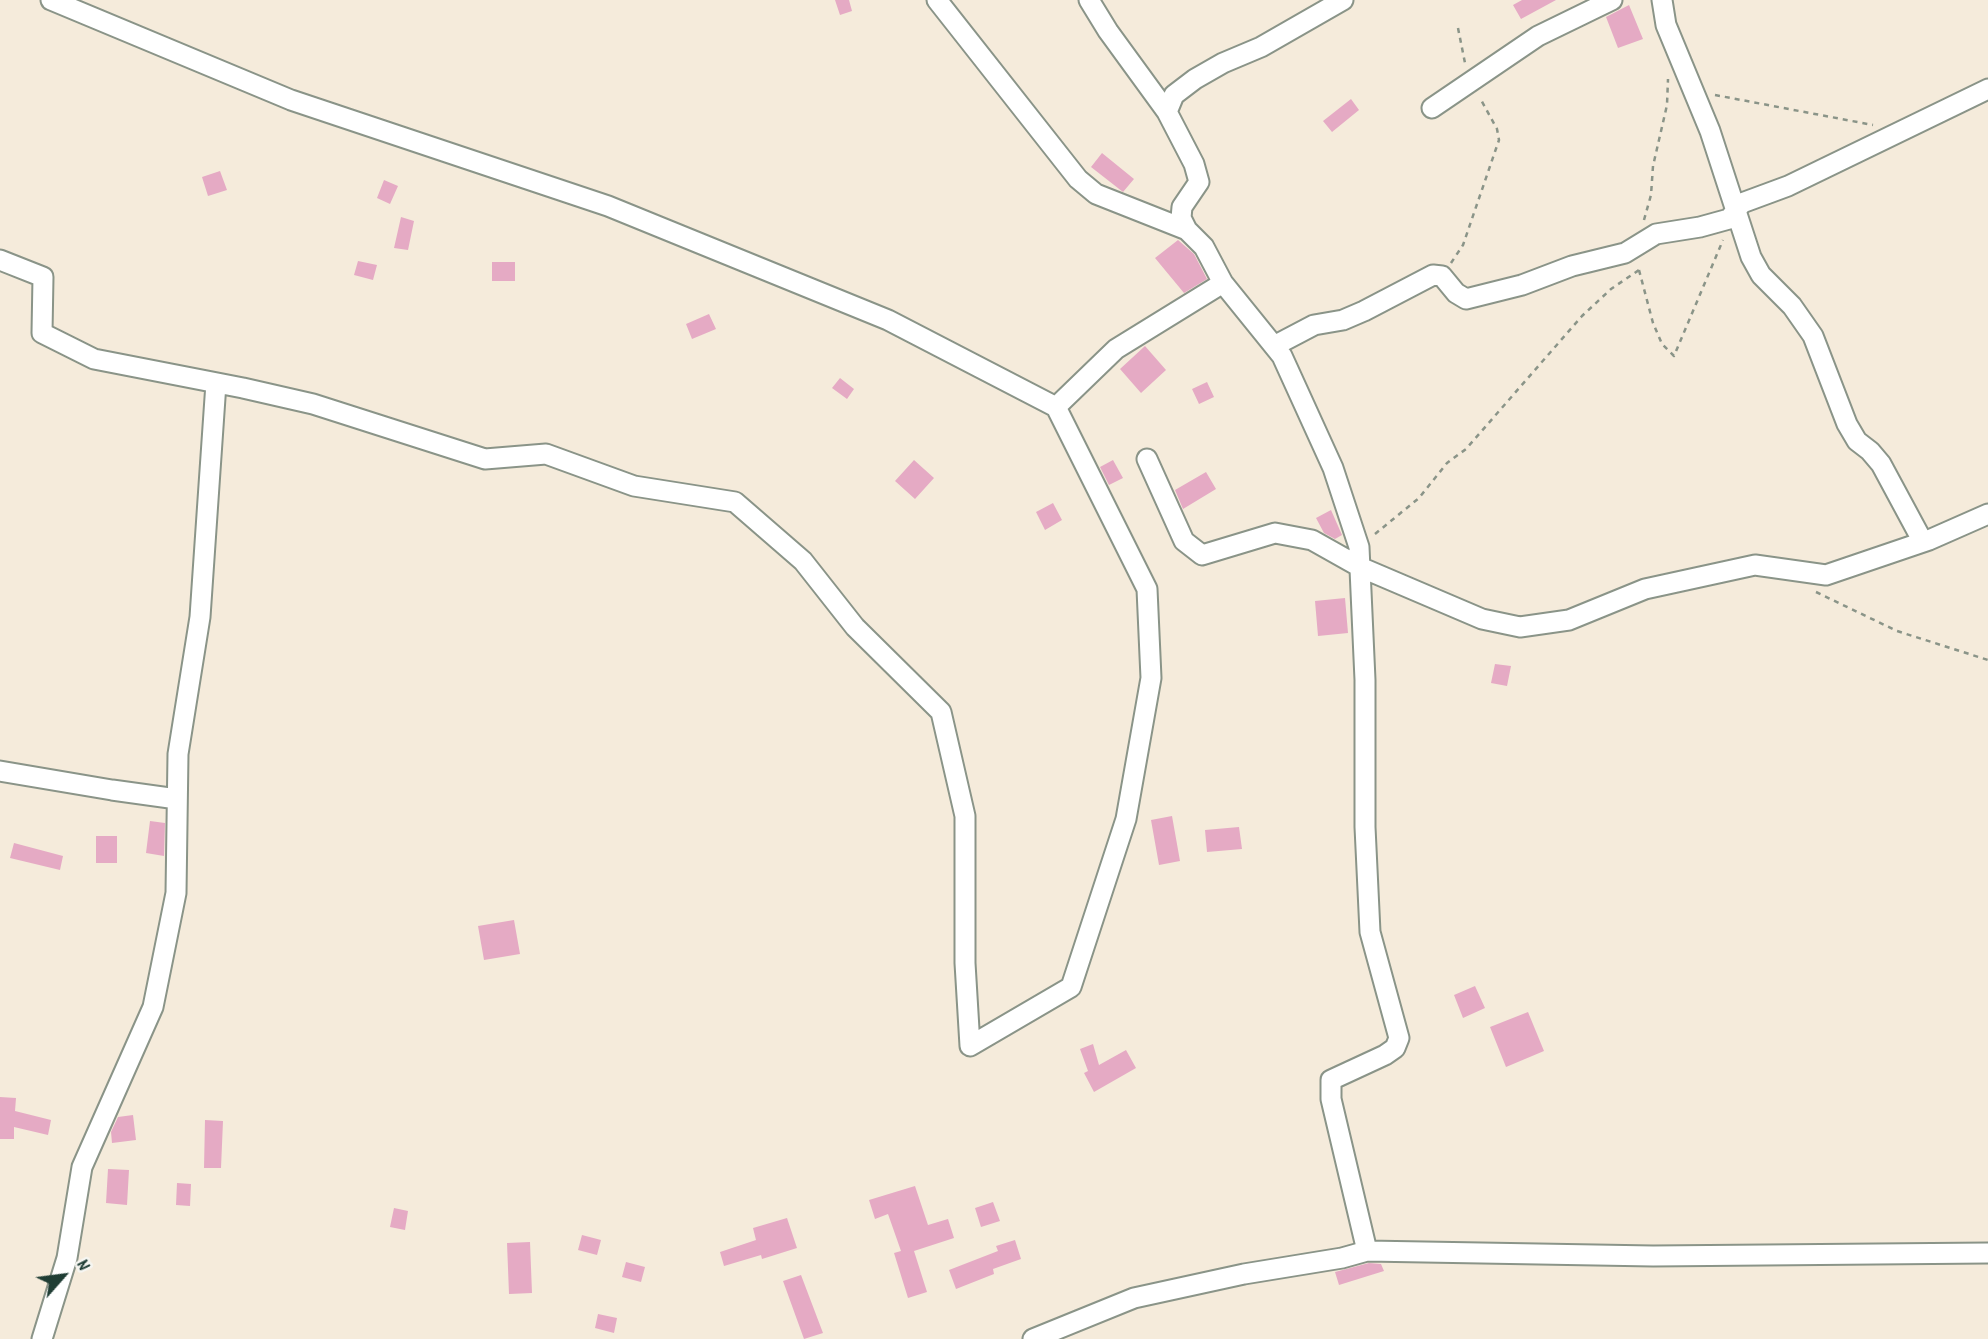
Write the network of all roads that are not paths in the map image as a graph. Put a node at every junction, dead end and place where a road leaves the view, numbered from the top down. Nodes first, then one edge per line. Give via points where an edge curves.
1 (51, 0) edge
2 (937, 0) edge
3 (1088, 0) edge
4 (1343, 0) edge
5 (1612, 0) edge
6 (1662, 0) edge
7 (1988, 89) edge
8 (1432, 108) dead end
9 (1167, 112) junction
10 (1736, 210) junction
11 (1186, 230) junction
12 (0, 261) edge
13 (1223, 283) junction
14 (1274, 346) junction
15 (216, 383) junction
16 (1056, 407) junction
17 (1147, 459) dead end
18 (1988, 514) edge
19 (1923, 542) junction
20 (1360, 567) junction
21 (0, 771) edge
22 (177, 799) junction
23 (1367, 1251) junction
24 (1988, 1253) edge
25 (42, 1339) edge
26 (1033, 1339) edge

1 - 16 street via 290,100 621,211 888,320
2 - 11 street via 1078,179 1096,194
3 - 9 street
4 - 9 street via 1195,79 1174,95
5 - 8 street via 1538,36
6 - 10 street via 1667,25
7 - 10 street via 1788,186 1742,203
9 - 11 street via 1199,182 1182,207
10 - 14 street via 1729,219 1656,234 1625,253 1466,299 1442,276 1433,275 1364,311 1314,325
10 - 19 street via 1761,275 1813,336 1847,424 1881,464
11 - 13 street via 1203,247
12 - 15 street via 43,277 42,333 94,359
13 - 14 street
13 - 16 street via 1116,349
14 - 20 street via 1333,468 1359,547
15 - 16 street via 313,404 485,460 546,454 634,486 735,502 803,561 855,627 941,712 965,816 970,1046 1071,987 1126,819 1151,678 1147,589
15 - 22 street via 200,617 178,754
17 - 20 street via 1184,541 1202,555 1275,533 1311,540
18 - 19 street
19 - 20 street via 1826,575 1755,565 1645,589 1569,620 1520,627 1482,619
20 - 23 street via 1370,932 1399,1038 1385,1055 1331,1080 1331,1099
21 - 22 street
22 - 25 street via 176,893 153,1007 82,1167 67,1258
23 - 24 street via 1653,1256
23 - 26 street via 1134,1298

